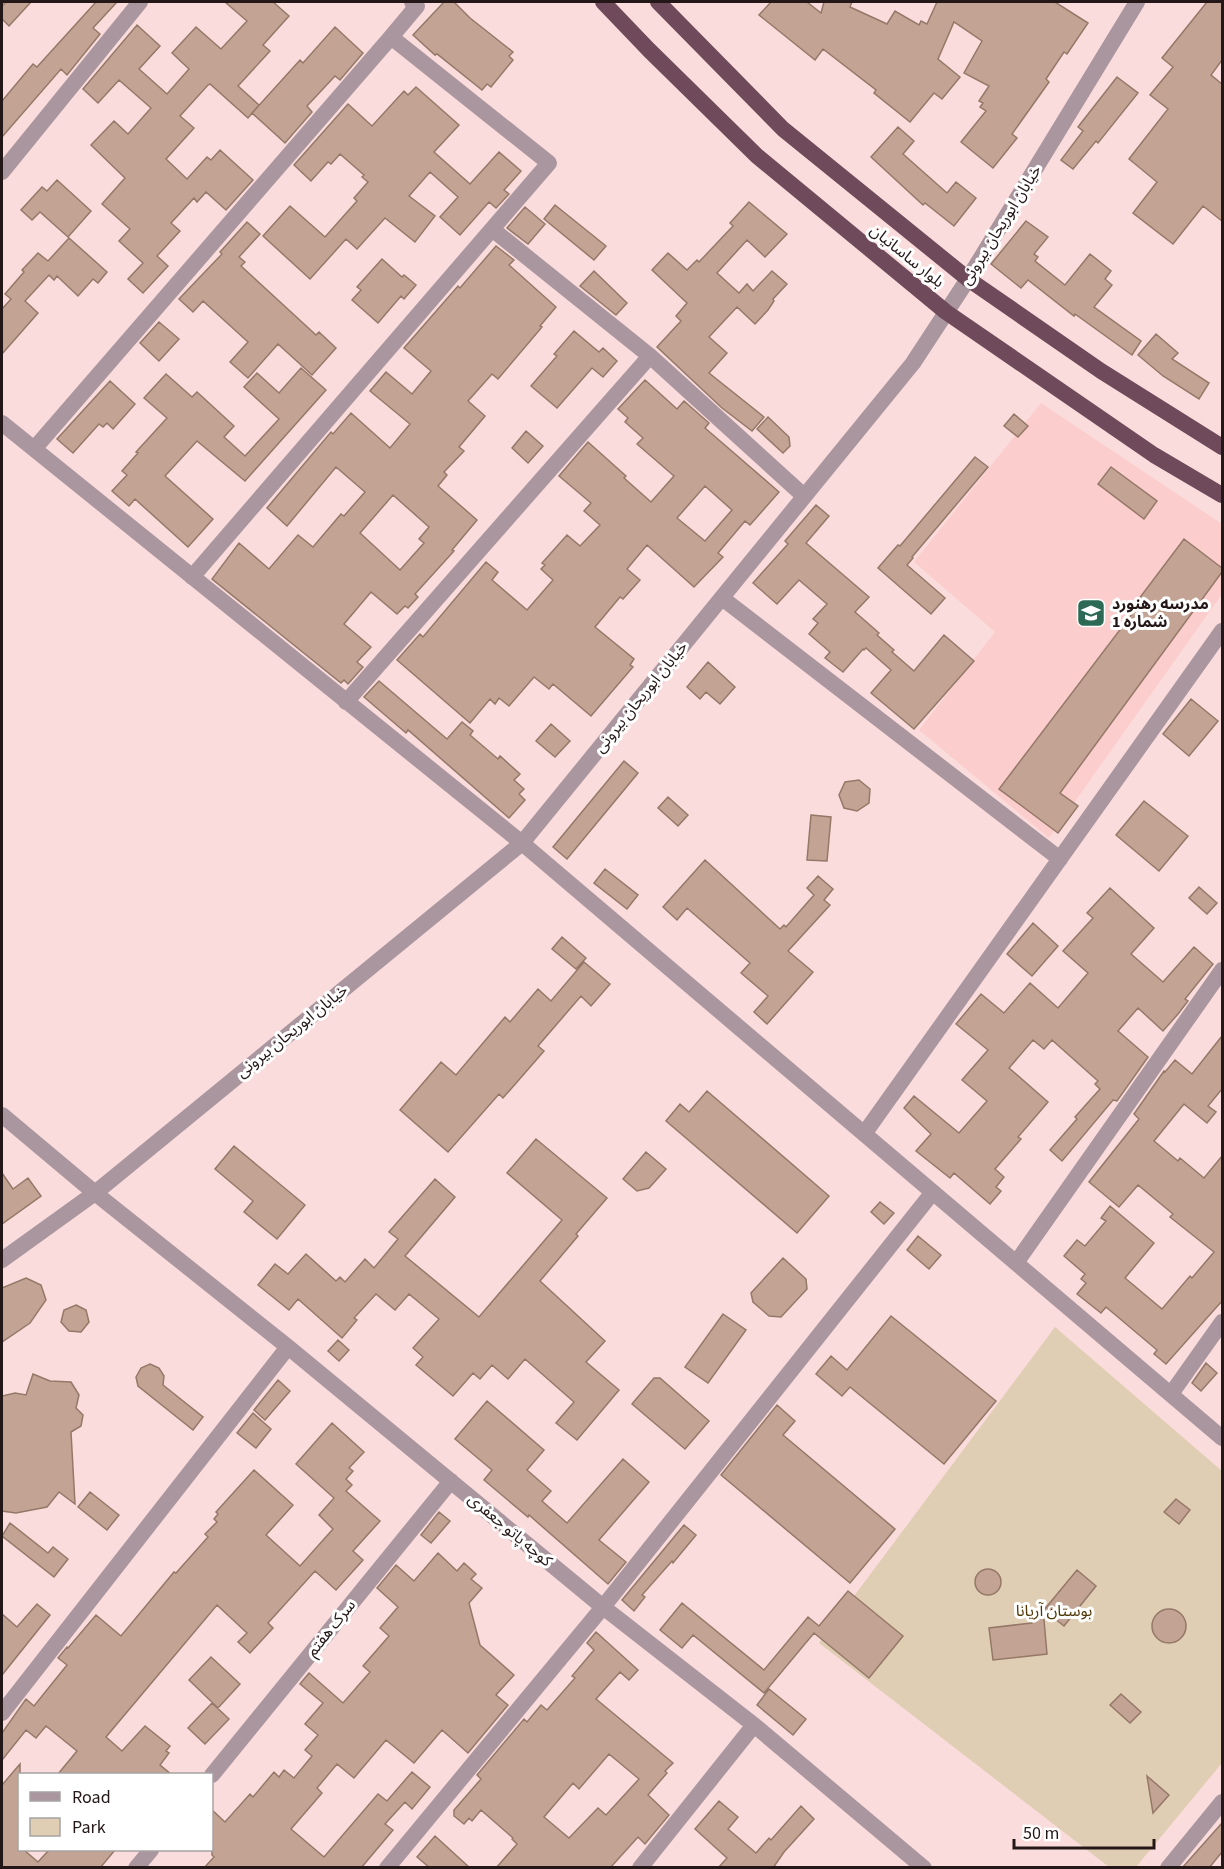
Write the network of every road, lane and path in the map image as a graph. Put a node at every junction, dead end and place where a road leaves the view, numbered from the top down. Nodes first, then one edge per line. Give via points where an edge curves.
1 (140, 2) edge
2 (412, 2) edge
3 (603, 2) edge
4 (658, 2) edge
5 (1137, 2) edge
6 (391, 37) junction
7 (2, 171) edge
8 (492, 229) junction
9 (968, 279) junction
10 (946, 312) junction
11 (650, 356) junction
12 (2, 423) edge
13 (1222, 447) edge
14 (34, 449) junction
15 (1222, 495) edge
16 (804, 496) junction
17 (192, 577) junction
18 (722, 598) junction
19 (1222, 631) edge
20 (346, 702) junction
21 (522, 843) junction
22 (1060, 859) junction
23 (1222, 970) edge
24 (2, 1115) edge
25 (864, 1134) junction
26 (933, 1192) junction
27 (95, 1193) junction
28 (2, 1260) edge
29 (1016, 1263) junction
30 (1222, 1322) edge
31 (288, 1347) junction
32 (1171, 1394) junction
33 (1222, 1438) edge
34 (451, 1481) junction
35 (603, 1607) junction
36 (2, 1713) edge
37 (754, 1725) junction
38 (213, 1774) edge
39 (1222, 1802) edge
40 (150, 1851) edge
41 (912, 1864) edge
42 (136, 1868) edge
43 (387, 1868) edge
44 (640, 1868) edge
45 (1168, 1868) edge

1 - 7 street
2 - 6 street via 417,6
3 - 10 highway, بلوار ساسانیان via 757,156
4 - 9 highway, بلوار ساسانیان via 783,129
5 - 9 street, خیابان ابوریحان بیرونی
6 - 8 street via 549,163
6 - 14 street
8 - 11 street
8 - 17 street
9 - 10 street, خیابان ابوریحان بیرونی
9 - 13 highway, بلوار ساسانیان via 1101,371
10 - 15 highway, بلوار ساسانیان via 1154,455
10 - 16 street, خیابان ابوریحان بیرونی via 913,363
11 - 16 street
11 - 20 street
12 - 14 street
14 - 17 street
16 - 18 street, خیابان ابوریحان بیرونی
17 - 20 street
18 - 21 street, خیابان ابوریحان بیرونی
18 - 22 street
19 - 22 street
20 - 21 street
21 - 25 street
21 - 27 street, خیابان ابوریحان بیرونی
22 - 25 street
23 - 29 street
24 - 27 street, کوچه پاتو جعفری
25 - 26 street
26 - 29 street
26 - 35 street
27 - 28 street, خیابان ابوریحان بیرونی
27 - 31 street, کوچه پاتو جعفری
29 - 32 street
30 - 32 street
31 - 34 street, کوچه پاتو جعفری
31 - 36 street
32 - 33 street
34 - 35 street, کوچه پاتو جعفری
34 - 38 street, سرک هفتم
35 - 37 street, کوچه پاتو جعفری
35 - 43 street
37 - 41 street, کوچه پاتو جعفری
37 - 44 street
39 - 45 street
40 - 42 street

